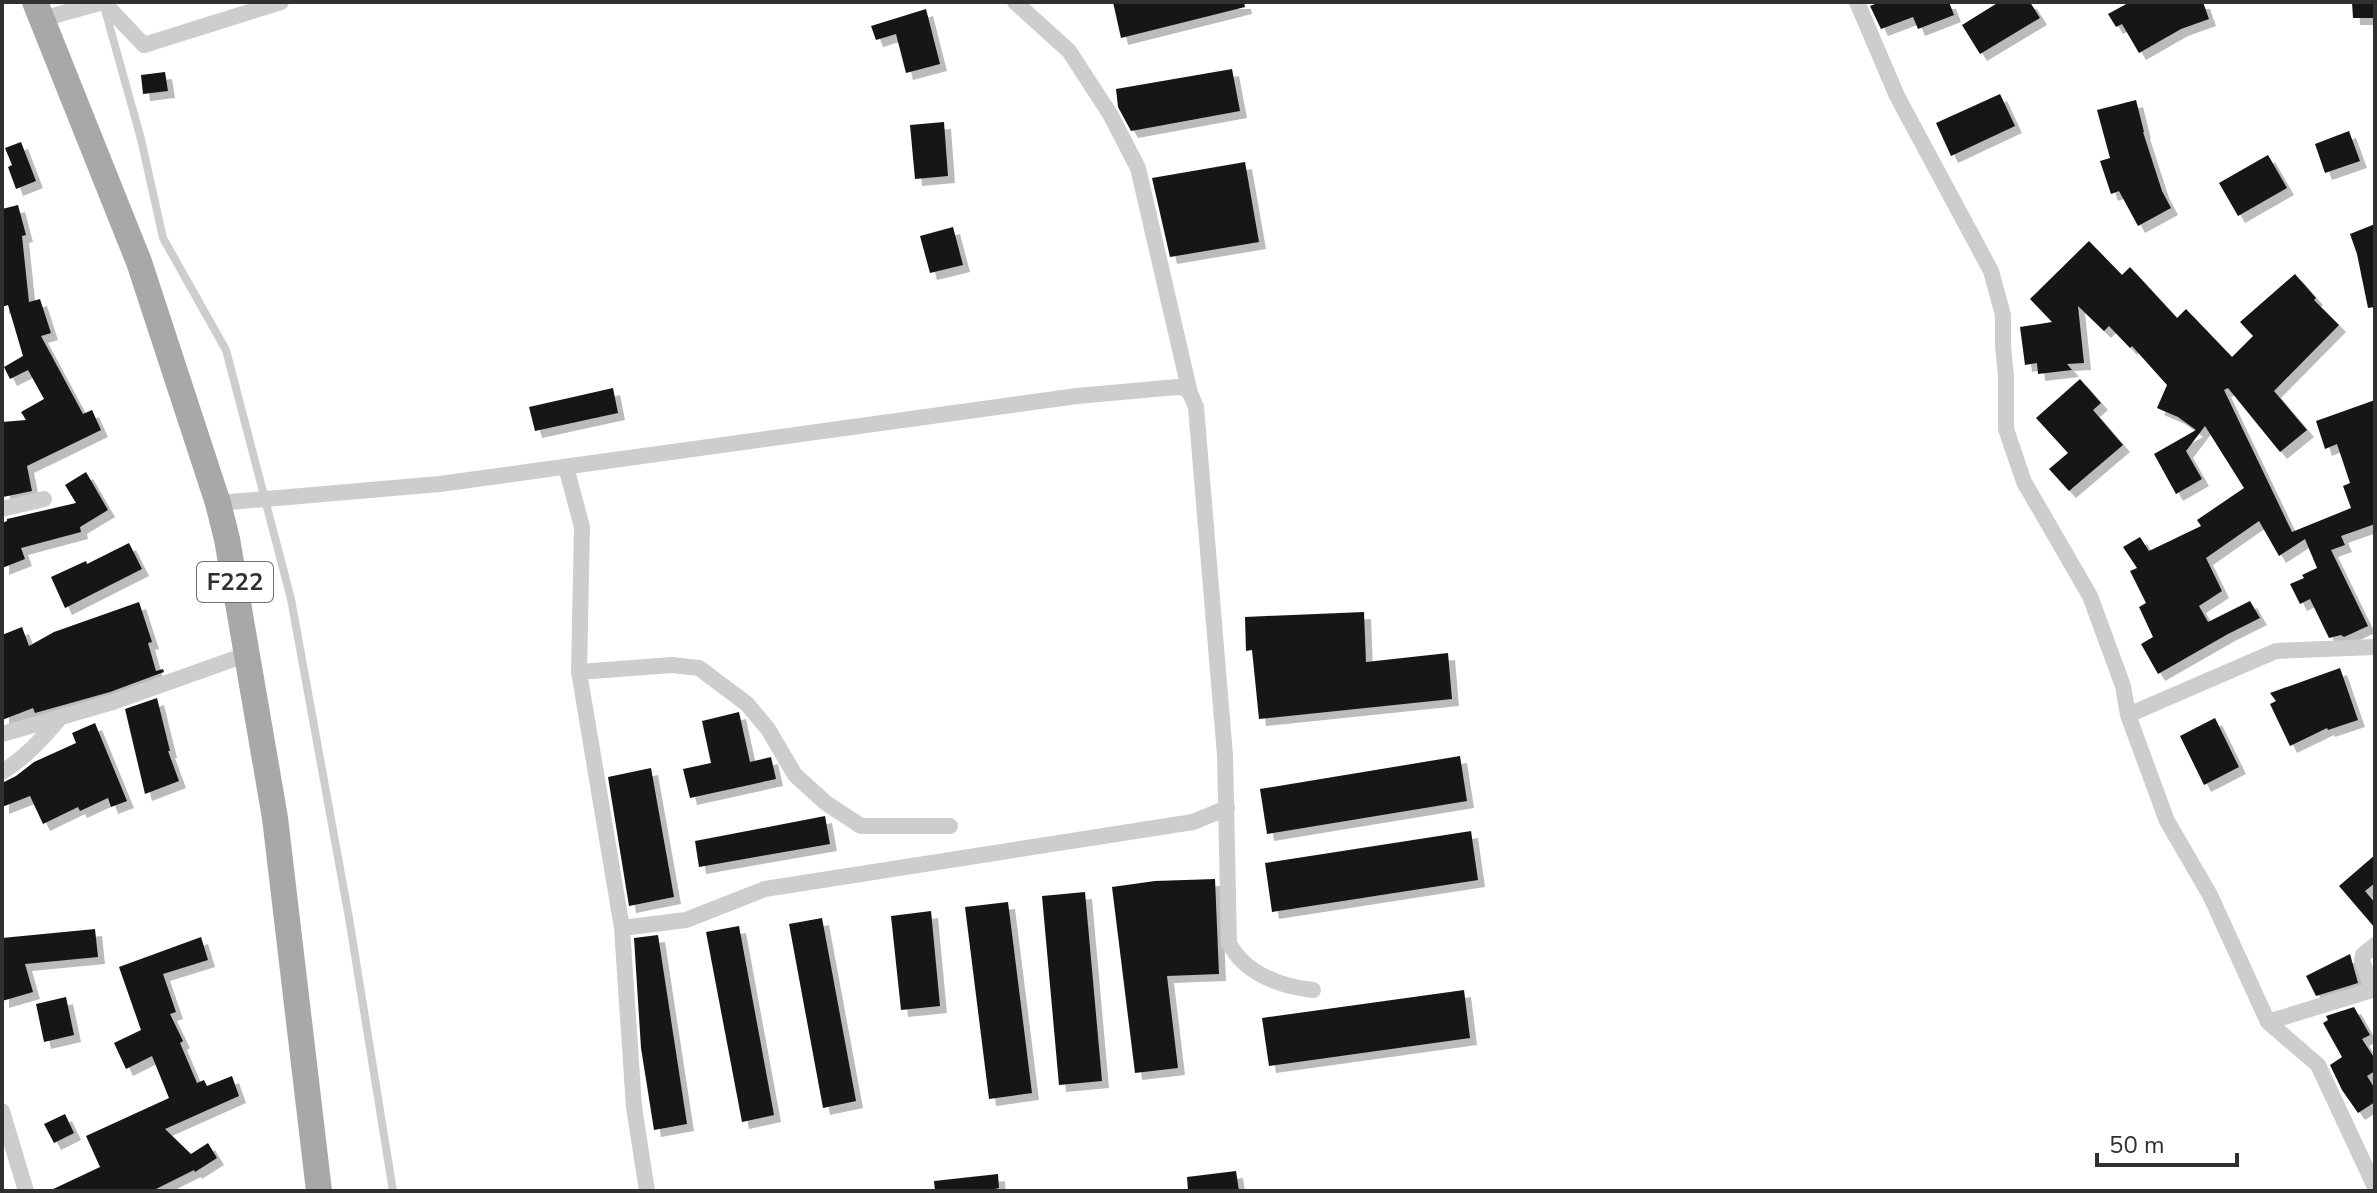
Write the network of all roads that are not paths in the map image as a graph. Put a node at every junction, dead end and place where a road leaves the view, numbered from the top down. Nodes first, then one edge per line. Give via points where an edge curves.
1 (103, 2) edge
2 (281, 2) edge
3 (1015, 2) edge
4 (1857, 2) edge
5 (39, 10) edge
6 (1190, 393) junction
7 (566, 467) junction
8 (44, 499) dead end
9 (265, 499) junction
10 (218, 503) junction
11 (2, 509) edge
12 (2375, 647) edge
13 (248, 654) junction
14 (579, 672) junction
15 (2128, 715) junction
16 (59, 719) junction
17 (2, 734) edge
18 (2, 772) edge
19 (1227, 808) junction
20 (1193, 822) junction
21 (950, 826) dead end
22 (1227, 834) junction
23 (622, 928) junction
24 (2375, 945) edge
25 (1313, 990) dead end
26 (2268, 1022) junction
27 (2, 1111) edge
28 (2375, 1187) edge
29 (391, 1189) edge
30 (26, 1191) edge
31 (319, 1191) edge
32 (647, 1191) edge

1 - 2 street via 144,45
1 - 5 street
1 - 9 lane via 163,238 226,350
3 - 6 street via 1069,51 1138,168
4 - 15 street via 1897,96 1991,271 2003,315 2006,429 2024,482 2090,596 2123,686
5 - 10 main road, F222 via 139,262
6 - 7 street via 1177,387 1077,396
6 - 19 street via 1196,407
7 - 9 street
7 - 14 street via 582,527
8 - 11 street
9 - 10 street
9 - 29 lane via 291,599 317,737
10 - 13 main road, F222
12 - 15 street via 2276,651
13 - 16 street
13 - 31 main road, F222 via 275,818
14 - 21 street via 699,668 747,704 795,775 861,826
14 - 23 street
15 - 26 street via 2167,821 2210,895
16 - 17 street
16 - 18 street
19 - 20 street
19 - 22 street
20 - 22 street
20 - 23 street via 765,889 686,920
22 - 25 street via 1229,943 1251,969
23 - 32 street via 634,1107
24 - 26 street via 2362,960 2372,990
26 - 28 street via 2318,1065
27 - 30 street

